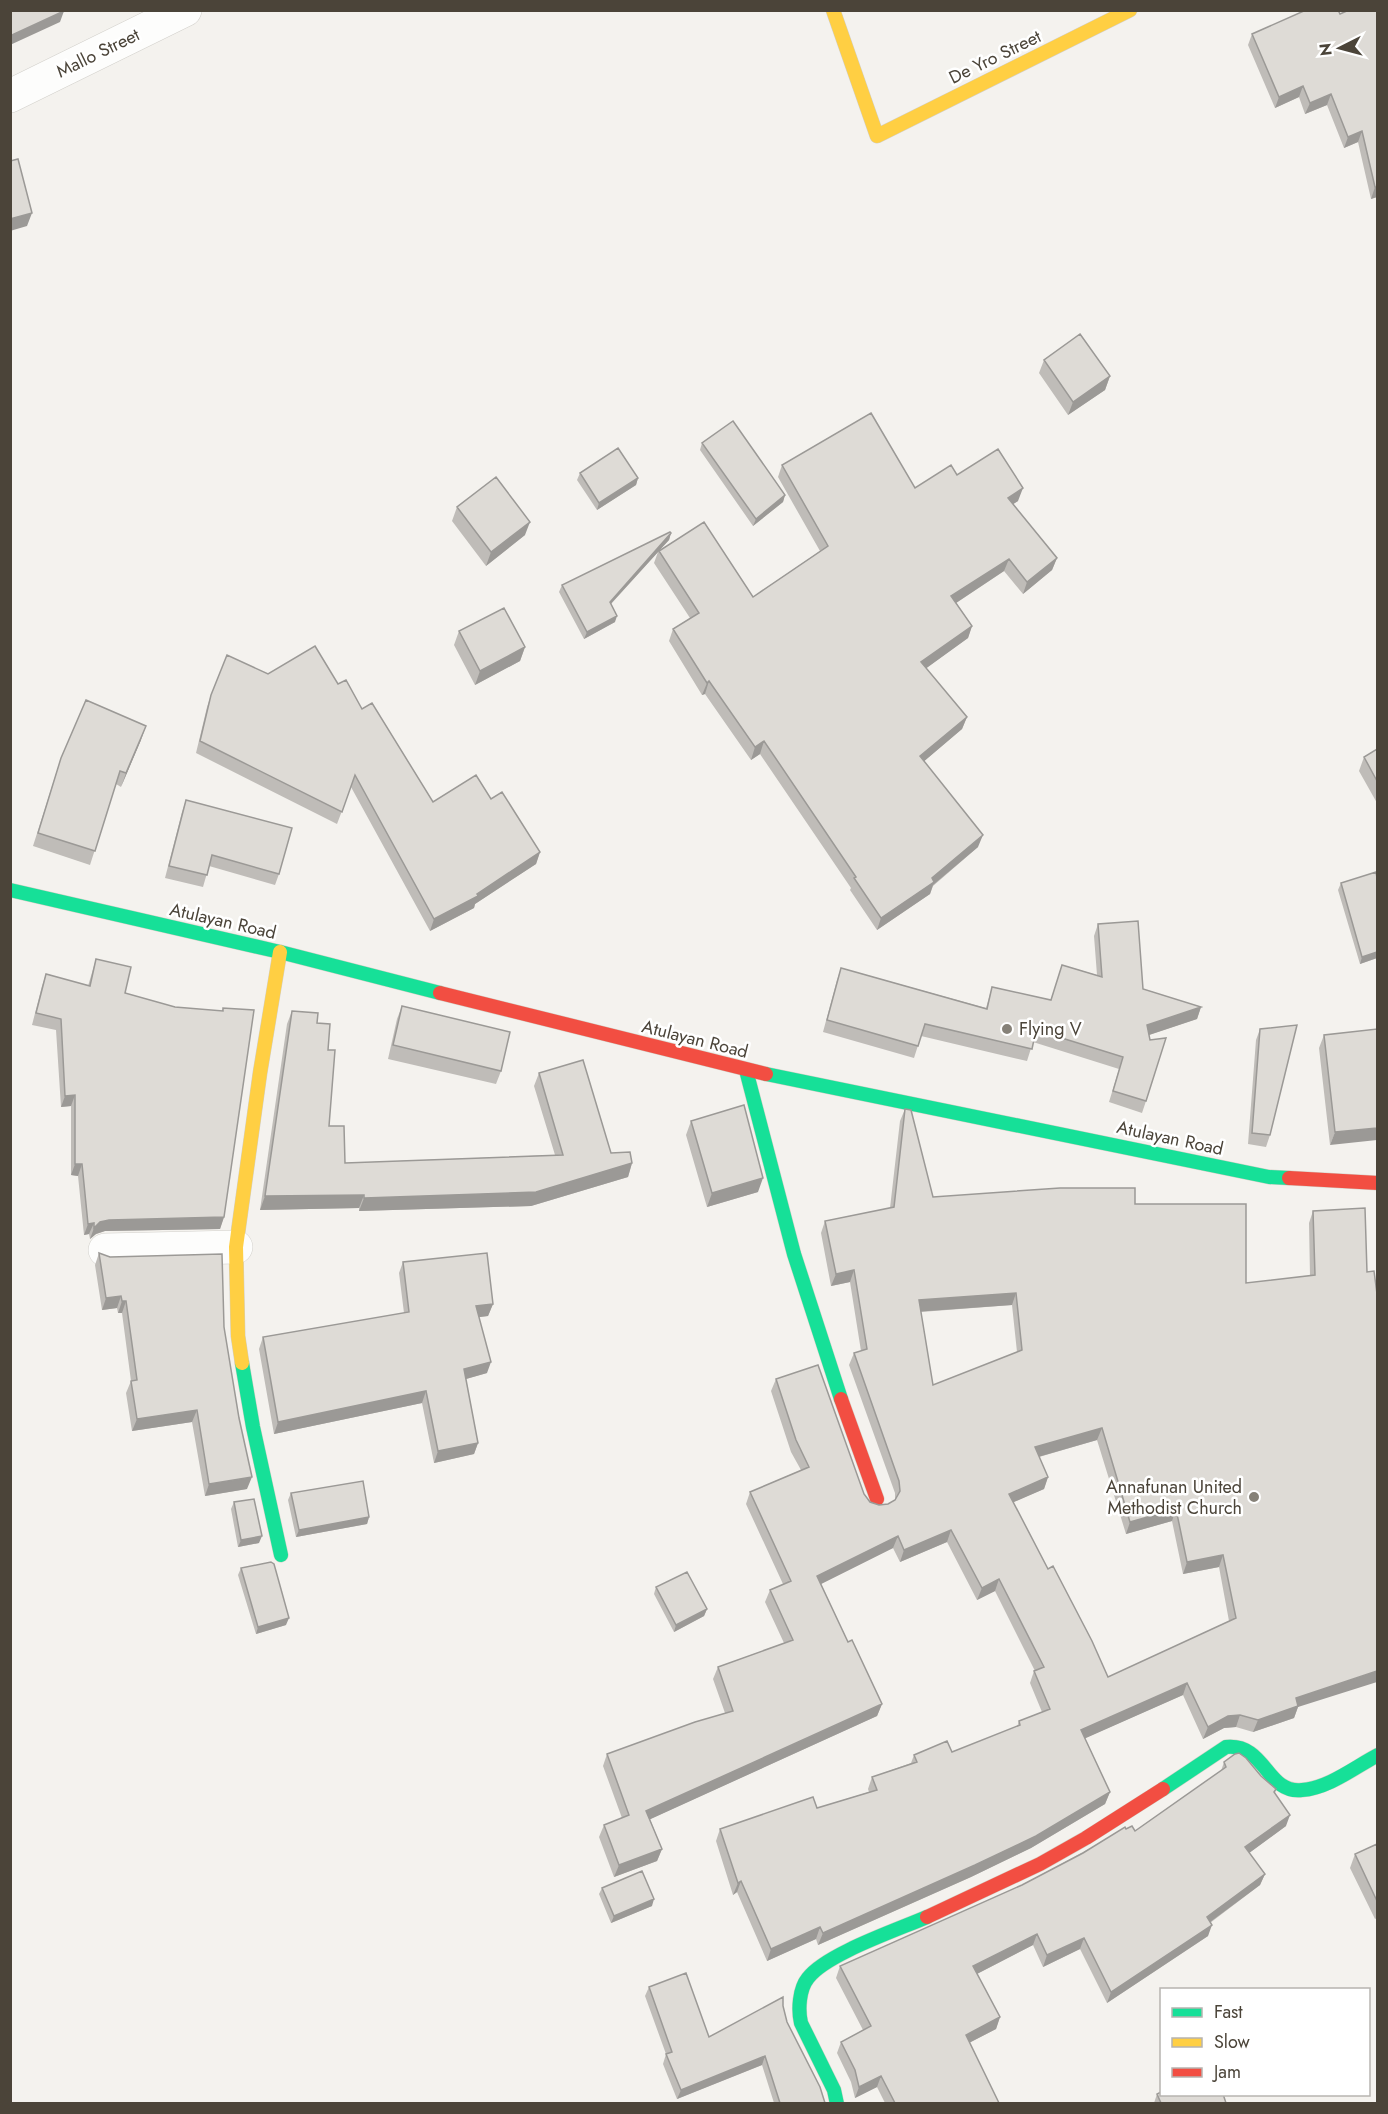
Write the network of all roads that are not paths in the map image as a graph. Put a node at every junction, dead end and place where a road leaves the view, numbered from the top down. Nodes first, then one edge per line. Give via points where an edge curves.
1 (185, 10) edge
2 (833, 10) edge
3 (1130, 10) edge
4 (10, 96) edge
5 (10, 890) edge
6 (280, 952) junction
7 (746, 1070) junction
8 (1377, 1183) edge
9 (236, 1247) junction
10 (105, 1250) dead end
11 (877, 1499) dead end
12 (281, 1555) dead end
13 (1377, 1755) edge
14 (837, 2103) edge

1 - 4 street, Mallo Street
2 - 3 street, De Yro Street via 877,136
5 - 6 street, Atulayan Road
6 - 7 street, Atulayan Road
6 - 9 street
7 - 8 street, Atulayan Road via 1269,1177
7 - 11 street via 794,1254
9 - 10 street
9 - 12 street via 238,1336
13 - 14 street via 1319,1785 1298,1791 1271,1775 1244,1747 1225,1747 1070,1848 990,1889 822,1963 807,1980 798,2011

